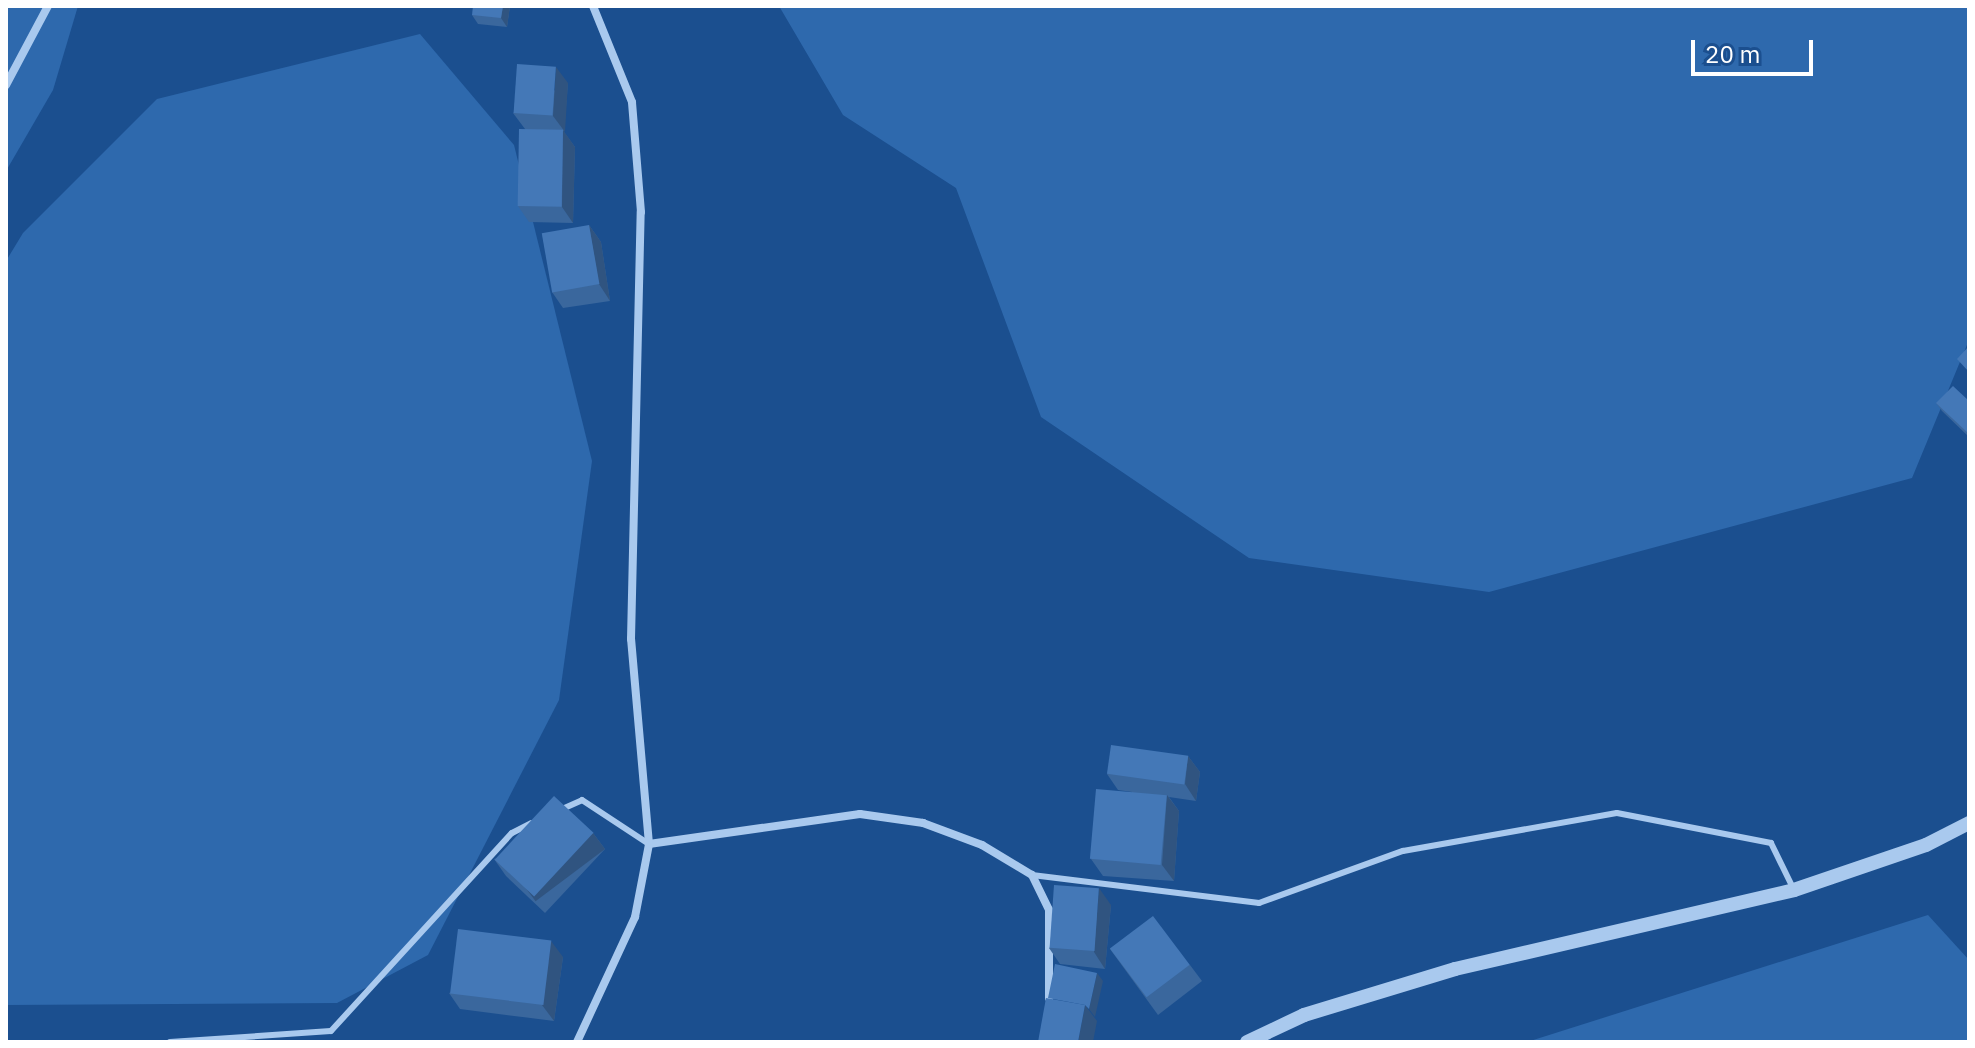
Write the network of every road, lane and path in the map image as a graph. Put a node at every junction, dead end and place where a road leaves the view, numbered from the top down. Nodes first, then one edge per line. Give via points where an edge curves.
1 (48, 6) edge
2 (593, 6) edge
3 (6, 85) edge
4 (554, 813) edge
5 (540, 820) edge
6 (1969, 823) edge
7 (649, 844) junction
8 (1032, 875) junction
9 (1794, 890) junction
10 (1046, 1016) edge
11 (170, 1042) edge
12 (577, 1042) edge
13 (1247, 1042) edge

1 - 3 street
2 - 7 street via 632,102 641,212 631,639
4 - 7 lane via 582,800
5 - 11 lane via 512,833 331,1031
6 - 9 street via 1926,845
7 - 8 street via 860,814 923,823 982,845
7 - 12 street via 635,917
8 - 9 lane via 1259,903 1403,851 1617,813 1771,843
8 - 10 street via 1049,910
9 - 13 street via 1455,969 1304,1015

